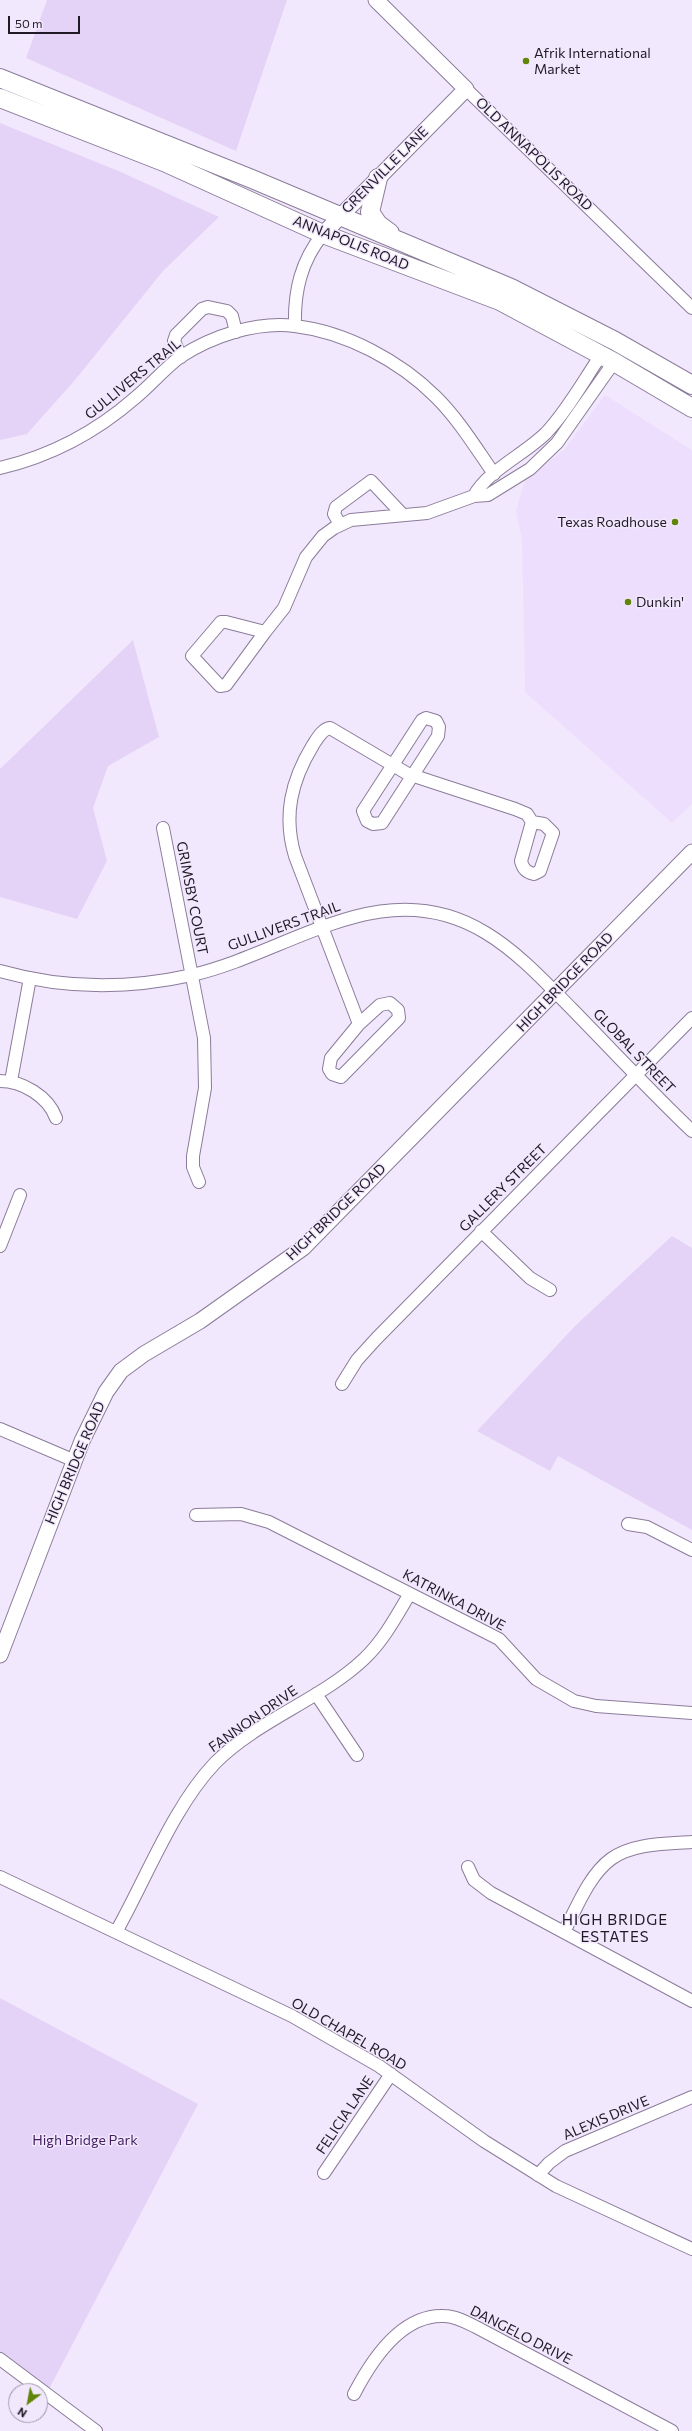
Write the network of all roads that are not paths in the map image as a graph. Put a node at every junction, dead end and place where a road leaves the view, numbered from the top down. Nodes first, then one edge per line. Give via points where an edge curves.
1 (376, 0) edge
2 (0, 78) edge
3 (466, 88) junction
4 (0, 98) edge
5 (378, 178) junction
6 (340, 216) junction
7 (323, 234) junction
8 (402, 242) junction
9 (692, 308) edge
10 (295, 326) junction
11 (236, 332) junction
12 (181, 357) junction
13 (608, 358) junction
14 (692, 385) edge
15 (692, 408) edge
16 (0, 468) edge
17 (494, 474) junction
18 (474, 496) junction
19 (404, 515) junction
20 (340, 524) junction
21 (265, 632) junction
22 (392, 766) junction
23 (413, 775) junction
24 (532, 822) dead end
25 (163, 828) dead end
26 (692, 852) edge
27 (321, 927) junction
28 (0, 971) edge
29 (193, 975) junction
30 (30, 978) junction
31 (555, 992) junction
32 (692, 1018) edge
33 (359, 1024) junction
34 (636, 1075) junction
35 (5, 1081) edge
36 (56, 1118) dead end
37 (692, 1131) edge
38 (199, 1182) dead end
39 (20, 1195) dead end
40 (481, 1232) junction
41 (0, 1246) edge
42 (550, 1290) dead end
43 (342, 1384) dead end
44 (0, 1429) edge
45 (75, 1461) junction
46 (196, 1515) dead end
47 (628, 1524) dead end
48 (692, 1550) edge
49 (409, 1594) junction
50 (0, 1655) edge
51 (316, 1694) junction
52 (692, 1713) edge
53 (357, 1755) dead end
54 (692, 1842) edge
55 (468, 1867) dead end
56 (0, 1877) edge
57 (116, 1932) junction
58 (564, 1932) junction
59 (692, 2001) edge
60 (391, 2074) junction
61 (692, 2097) edge
62 (324, 2173) dead end
63 (538, 2175) junction
64 (692, 2249) edge
65 (0, 2359) edge
66 (354, 2394) dead end
67 (666, 2430) edge
68 (96, 2431) edge

1 - 3 street, OLD ANNAPOLIS ROAD
2 - 6 main road, ANNAPOLIS ROAD
3 - 5 street, GRENVILLE LANE
3 - 9 street, OLD ANNAPOLIS ROAD
4 - 7 main road, ANNAPOLIS ROAD via 164,162
5 - 6 street, GRENVILLE LANE
5 - 8 main road via 370,212 378,224
6 - 7 street, GRENVILLE LANE
6 - 8 main road, ANNAPOLIS ROAD
7 - 10 street, GRENVILLE LANE via 301,271
7 - 13 main road, ANNAPOLIS ROAD via 500,301
8 - 14 main road, ANNAPOLIS ROAD via 511,288 615,341
10 - 11 street, GULLIVERS TRAIL
10 - 17 street, GULLIVERS TRAIL via 357,344 403,370 448,410
11 - 12 street, GULLIVERS TRAIL via 208,342
11 - 12 street via 232,316 227,312 213,308 202,309 176,335 174,342
12 - 16 street, GULLIVERS TRAIL via 122,409 84,435 35,458
13 - 15 main road, ANNAPOLIS ROAD
13 - 17 street via 546,433
13 - 18 street via 564,436 537,463 488,496
17 - 18 street via 482,483
18 - 19 street via 427,513
19 - 20 street via 351,520
19 - 20 street via 371,481 336,508 334,514
20 - 21 street via 312,547 300,568 284,608
21 - 21 street via 221,622 192,656 220,686 226,685
22 - 23 street
22 - 23 street via 422,720 426,718 436,722 439,727 438,736
22 - 23 street via 363,811 367,821 373,824 382,823
22 - 27 street via 330,728 325,729 313,746 294,783 288,816 290,841
23 - 24 street via 515,809 527,814
25 - 29 street, GRIMSBY COURT
26 - 31 street, HIGH BRIDGE ROAD
27 - 29 street, GULLIVERS TRAIL
27 - 31 street, GULLIVERS TRAIL via 387,910 423,911 441,915 487,933 511,951
27 - 33 street
28 - 30 street, GULLIVERS TRAIL
29 - 30 street, GULLIVERS TRAIL via 104,985 55,983
29 - 38 street, GRIMSBY COURT via 202,1023 205,1064 204,1095 193,1156 193,1167
30 - 35 street
31 - 34 street, GLOBAL STREET
31 - 45 street, HIGH BRIDGE ROAD via 303,1248 200,1321 144,1354 121,1371 94,1414
32 - 34 street, GALLERY STREET
33 - 33 street via 380,1005 390,1003 398,1010 399,1018 341,1077 337,1078 332,1074 329,1063
34 - 37 street, GLOBAL STREET
34 - 40 street, GALLERY STREET
35 - 36 street via 43,1099
39 - 41 street
40 - 42 street via 530,1278
40 - 43 street, GALLERY STREET via 357,1360
44 - 45 street
45 - 50 street, HIGH BRIDGE ROAD
46 - 49 street, KATRINKA DRIVE via 231,1513 260,1518
47 - 48 street via 647,1527
49 - 51 street, FANNON DRIVE via 382,1638 365,1657
49 - 52 street, KATRINKA DRIVE via 499,1639 536,1679 574,1701 600,1706
51 - 53 street
51 - 57 street, FANNON DRIVE via 231,1750 207,1773 175,1821
54 - 58 street via 636,1849 612,1859 591,1883
55 - 58 street via 471,1876 484,1888
56 - 57 street, OLD CHAPEL ROAD
57 - 60 street, OLD CHAPEL ROAD via 292,2016
58 - 59 street
60 - 62 street, FELICIA LANE
60 - 63 street, OLD CHAPEL ROAD via 458,2123
61 - 63 street, ALEXIS DRIVE via 565,2151 548,2162
63 - 64 street, OLD CHAPEL ROAD via 574,2196
65 - 68 street
66 - 67 street, DANGELO DRIVE via 386,2346 403,2331 421,2320 444,2316 476,2327

